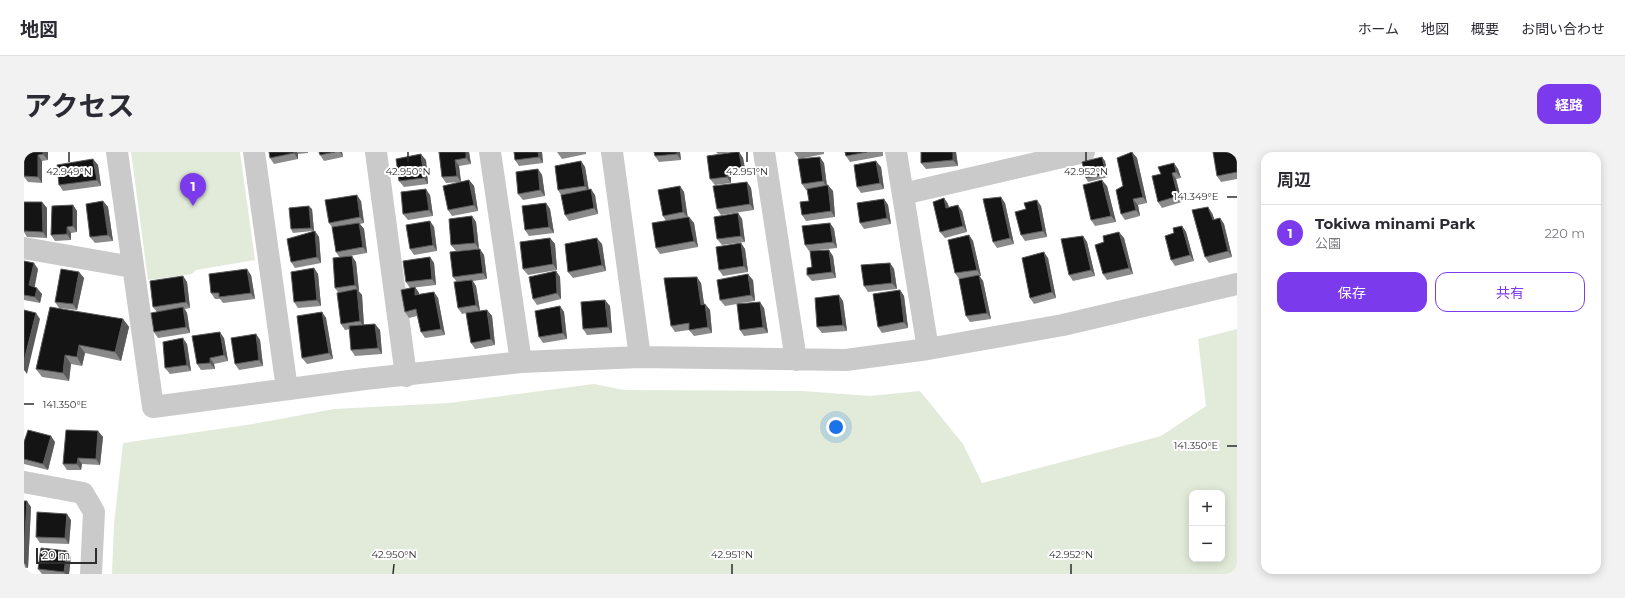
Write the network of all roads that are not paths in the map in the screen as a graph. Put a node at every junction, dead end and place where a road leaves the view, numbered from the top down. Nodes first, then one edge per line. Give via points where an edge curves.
1 (117, 152) edge
2 (254, 152) edge
3 (376, 152) edge
4 (490, 152) edge
5 (612, 152) edge
6 (764, 152) edge
7 (896, 152) edge
8 (1084, 152) edge
9 (903, 194) junction
10 (24, 248) edge
11 (132, 267) junction
12 (1237, 284) edge
13 (928, 349) junction
14 (640, 357) junction
15 (796, 360) junction
16 (521, 362) junction
17 (406, 376) junction
18 (287, 389) junction
19 (24, 482) edge
20 (91, 574) edge

1 - 11 street
2 - 18 street
3 - 17 street
4 - 16 street
5 - 14 street
6 - 15 street
7 - 9 street
8 - 9 street
9 - 13 street
10 - 11 street
11 - 18 street via 152,407
12 - 13 street via 1062,325
13 - 15 street via 846,360
14 - 15 street
14 - 16 street
16 - 17 street
17 - 18 street
19 - 20 street via 83,493 94,512

